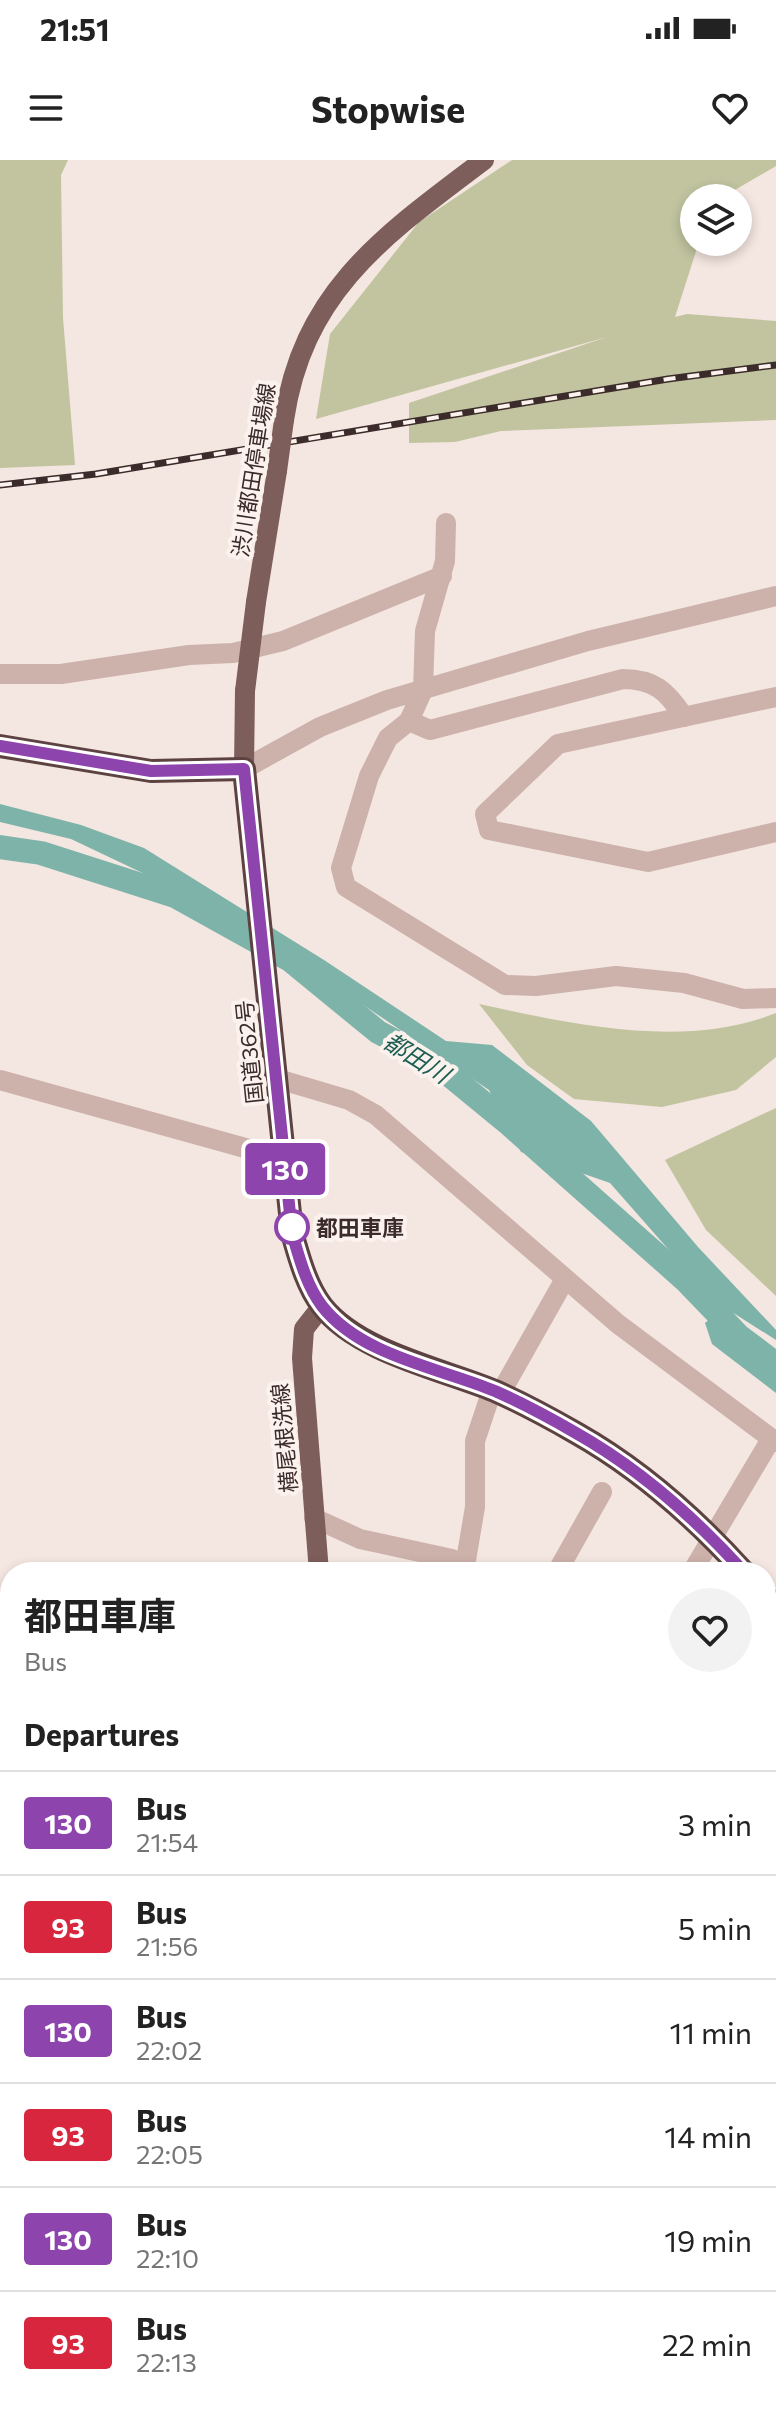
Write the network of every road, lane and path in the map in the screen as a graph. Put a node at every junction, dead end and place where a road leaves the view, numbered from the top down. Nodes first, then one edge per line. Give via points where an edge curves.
1 (484, 160) edge
2 (446, 523) dead end
3 (442, 576) junction
4 (776, 596) edge
5 (0, 674) edge
6 (423, 690) junction
7 (776, 697) edge
8 (684, 717) junction
9 (409, 721) junction
10 (0, 746) edge
11 (244, 769) junction
12 (776, 832) edge
13 (776, 998) edge
14 (278, 1079) junction
15 (0, 1080) edge
16 (283, 1156) junction
17 (565, 1279) junction
18 (322, 1306) junction
19 (496, 1392) junction
20 (774, 1440) edge
21 (602, 1492) dead end
22 (314, 1518) junction
23 (712, 1536) junction
24 (318, 1562) edge
25 (456, 1562) edge
26 (469, 1562) edge
27 (563, 1562) edge
28 (698, 1562) edge
29 (735, 1562) edge

1 - 11 main road, 渋川都田停車場線, bridge via 383,237 330,298 301,349 290,381 256,602 245,691
2 - 3 street
3 - 5 street via 283,641 233,653 61,674
3 - 6 street via 425,631
4 - 6 street via 588,641
6 - 9 street
6 - 11 street via 320,727
7 - 8 street
8 - 9 street via 663,689 646,679 623,679 430,730
8 - 12 street via 558,744 485,814 489,830 648,862
9 - 13 street via 388,738 369,776 341,868 346,887 505,985 616,976 684,983 743,999
10 - 11 highway via 151,771
11 - 14 highway, 国道362号
14 - 16 highway, 国道362号
14 - 17 street via 349,1100 376,1115
15 - 16 street
16 - 18 highway, 国道362号 via 292,1233
17 - 19 street
17 - 20 street
18 - 19 highway, 国道362号 via 351,1331 391,1352
18 - 22 main road, 横尾根洗線 via 304,1329 302,1358
19 - 23 highway, 国道362号 via 578,1434
19 - 26 street via 475,1441
20 - 23 street
21 - 27 street
22 - 24 main road, 横尾根洗線
22 - 25 street via 360,1539
23 - 28 street
23 - 29 highway, 国道362号

